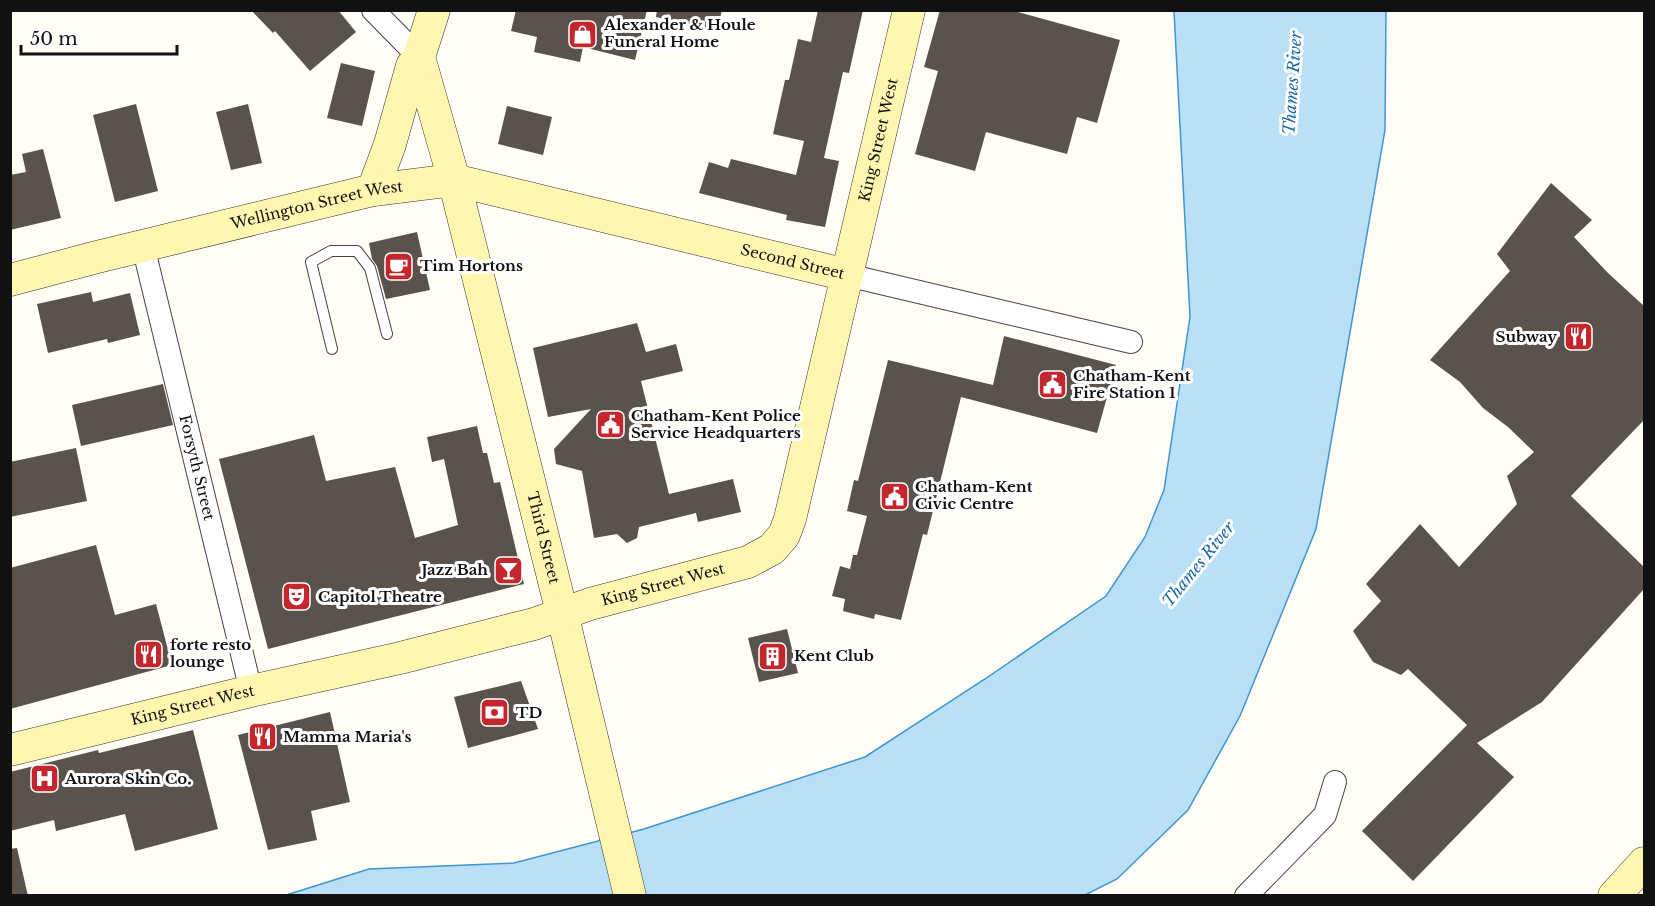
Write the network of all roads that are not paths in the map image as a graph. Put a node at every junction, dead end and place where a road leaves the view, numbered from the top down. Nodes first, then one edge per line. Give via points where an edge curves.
1 (373, 10) edge
2 (434, 10) edge
3 (909, 10) edge
4 (419, 57) junction
5 (454, 180) junction
6 (373, 190) junction
7 (143, 246) junction
8 (847, 275) junction
9 (10, 280) edge
10 (387, 334) dead end
11 (1131, 342) dead end
12 (332, 349) dead end
13 (562, 613) junction
14 (251, 691) junction
15 (10, 750) edge
16 (1335, 782) dead end
17 (1644, 863) edge
18 (630, 896) edge
19 (1246, 896) edge
20 (1614, 896) edge

1 - 4 street
2 - 4 street
3 - 8 street, King Street West
4 - 5 street
4 - 6 street via 412,66
5 - 6 street, Wellington Street West
5 - 8 street, Second Street
5 - 13 street, Third Street
6 - 7 street, Wellington Street West
7 - 9 street, Wellington Street West
7 - 14 street, Forsyth Street
8 - 11 street, Second Street
8 - 13 street, King Street West via 784,535 772,549 748,562
10 - 12 lane via 370,268 357,251 331,251 311,262
13 - 14 street, King Street West via 534,624 400,658
13 - 18 street, Third Street
14 - 15 street, King Street West
16 - 19 street via 1325,815
17 - 20 street

